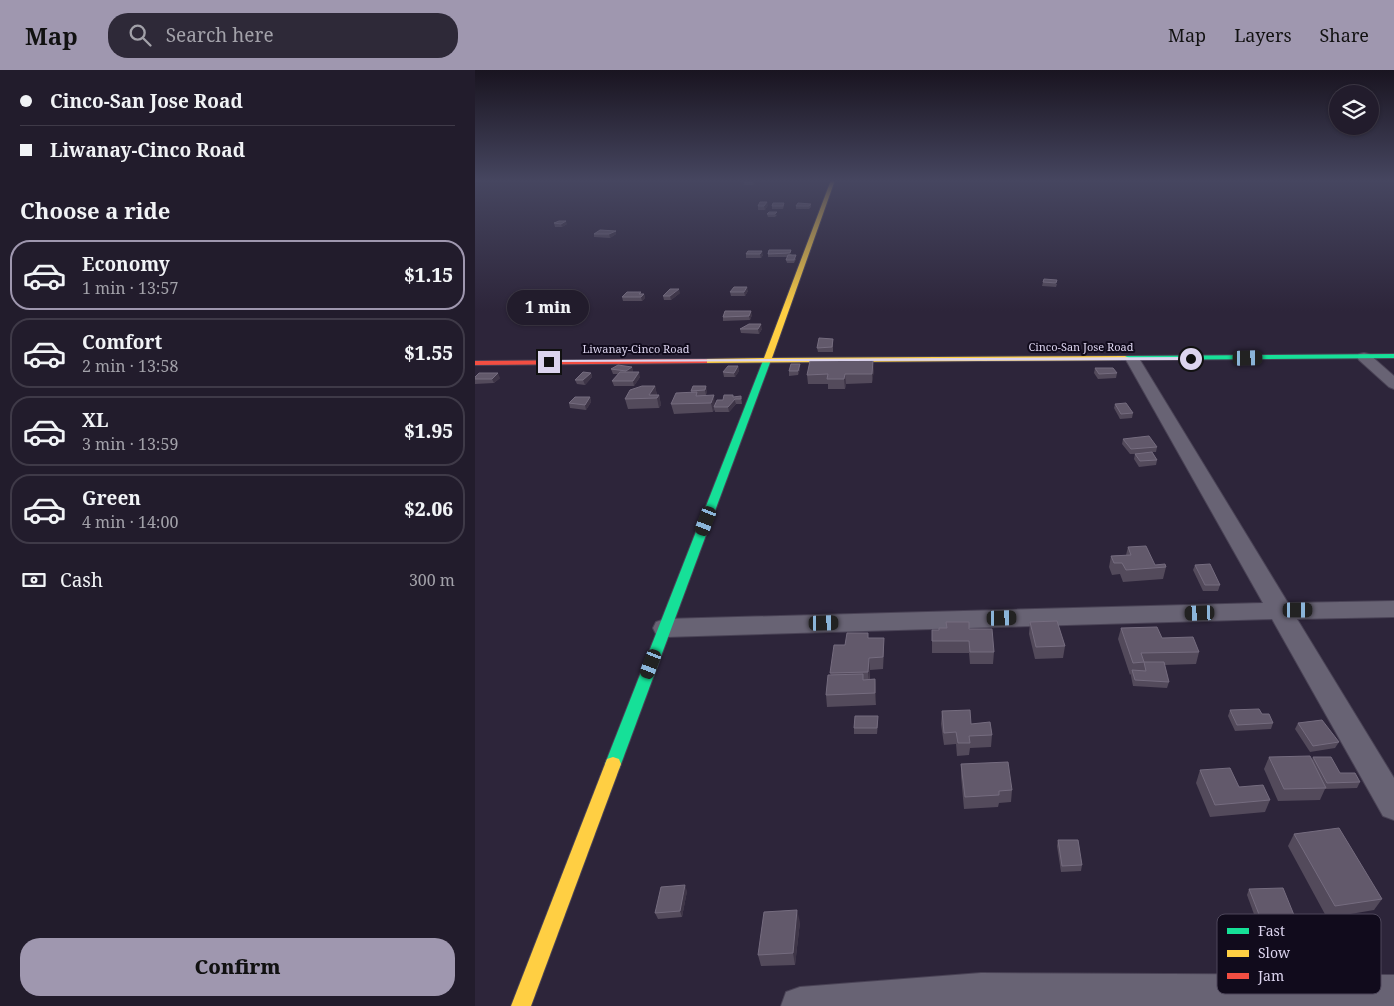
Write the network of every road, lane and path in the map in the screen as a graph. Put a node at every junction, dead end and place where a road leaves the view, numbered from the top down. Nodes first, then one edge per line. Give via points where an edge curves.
1 (817, 224) edge
2 (1394, 356) edge
3 (1363, 357) junction
4 (1133, 360) junction
5 (767, 361) junction
6 (475, 363) edge
7 (1394, 384) edge
8 (1394, 610) edge
9 (1279, 611) junction
10 (665, 628) junction
11 (1394, 806) edge
12 (1217, 993) edge
13 (1381, 994) edge
14 (1394, 994) edge
15 (521, 1006) edge
16 (800, 1006) edge

1 - 5 street
2 - 3 street, Cinco-San Jose Road
3 - 4 street, Cinco-San Jose Road
3 - 7 street
4 - 5 street, Cinco-San Jose Road
4 - 9 street
5 - 6 street, Liwanay-Cinco Road
5 - 10 street
8 - 9 street
9 - 10 street
9 - 11 street
10 - 15 street
12 - 16 street via 981,992
13 - 14 street

